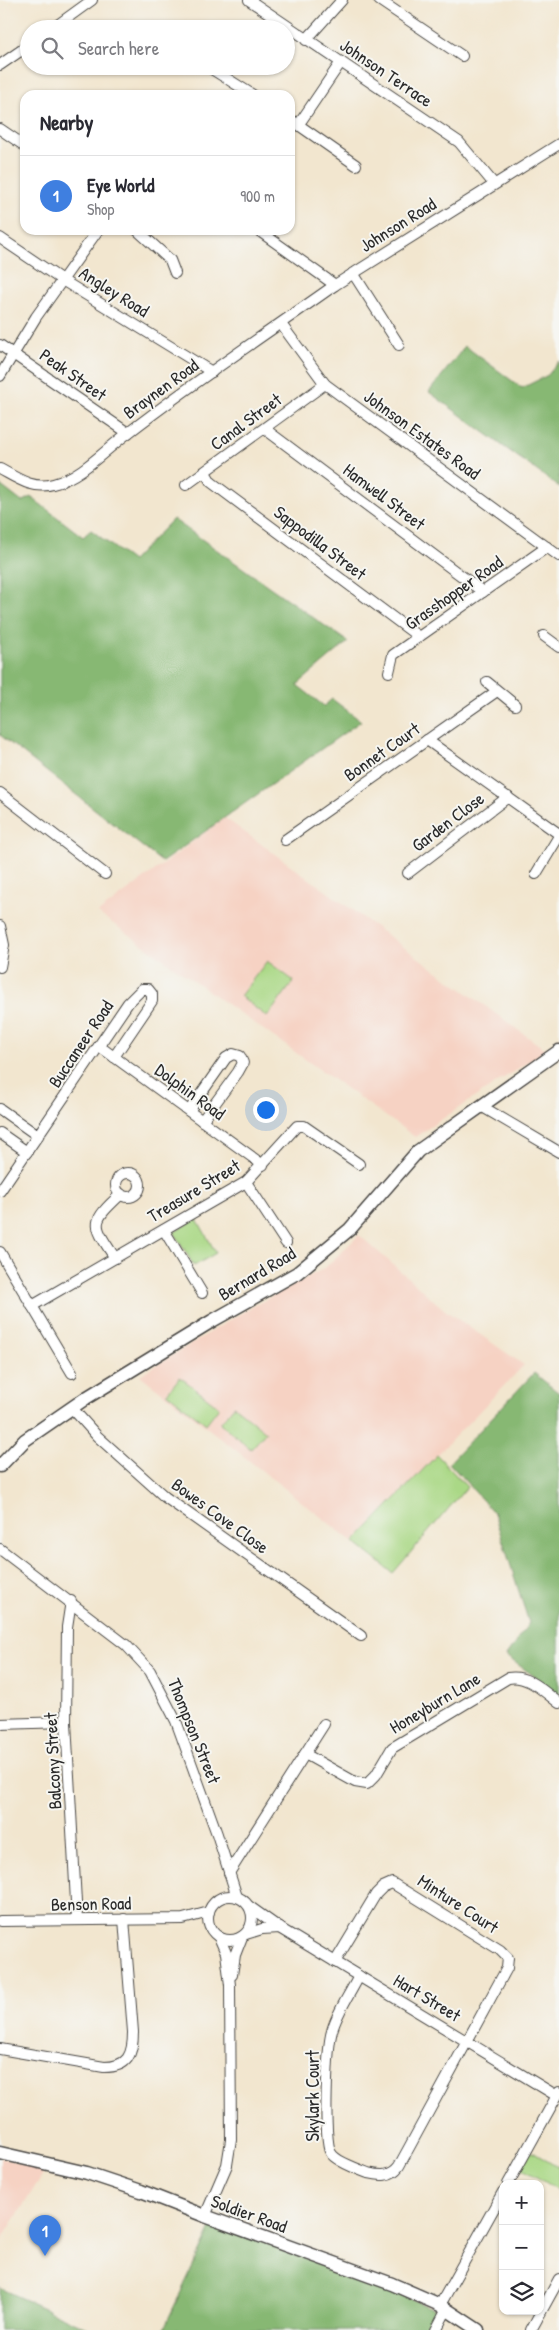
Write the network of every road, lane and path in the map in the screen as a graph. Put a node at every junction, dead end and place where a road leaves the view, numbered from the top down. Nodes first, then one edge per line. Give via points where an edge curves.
1 (92, 0) edge
2 (249, 0) edge
3 (342, 0) edge
4 (379, 0) edge
5 (64, 20) edge
6 (278, 20) edge
7 (295, 32) edge
8 (306, 40) junction
9 (20, 51) edge
10 (462, 56) dead end
11 (341, 62) junction
12 (0, 65) edge
13 (221, 75) edge
14 (245, 90) edge
15 (295, 120) edge
16 (295, 122) edge
17 (0, 129) edge
18 (20, 143) edge
19 (559, 144) edge
20 (356, 165) dead end
21 (494, 184) junction
22 (94, 235) edge
23 (142, 235) edge
24 (265, 235) edge
25 (0, 238) edge
26 (175, 273) dead end
27 (353, 273) junction
28 (62, 280) junction
29 (335, 285) junction
30 (281, 324) junction
31 (0, 345) edge
32 (399, 345) dead end
33 (13, 354) junction
34 (212, 372) junction
35 (0, 376) edge
36 (325, 384) junction
37 (265, 429) junction
38 (128, 433) junction
39 (0, 469) edge
40 (205, 472) junction
41 (186, 485) dead end
42 (547, 548) junction
43 (559, 556) edge
44 (483, 592) junction
45 (544, 636) dead end
46 (419, 637) junction
47 (559, 647) edge
48 (389, 672) dead end
49 (487, 682) dead end
50 (497, 691) junction
51 (515, 704) dead end
52 (427, 740) junction
53 (0, 793) edge
54 (508, 797) junction
55 (559, 835) edge
56 (285, 840) dead end
57 (408, 873) dead end
58 (105, 874) dead end
59 (536, 874) dead end
60 (0, 926) edge
61 (0, 967) edge
62 (99, 1046) junction
63 (559, 1050) edge
64 (114, 1057) junction
65 (481, 1106) junction
66 (0, 1109) edge
67 (189, 1111) junction
68 (202, 1121) junction
69 (0, 1133) edge
70 (38, 1136) junction
71 (27, 1152) junction
72 (559, 1152) edge
73 (359, 1164) dead end
74 (263, 1165) junction
75 (246, 1182) junction
76 (0, 1191) edge
77 (121, 1194) dead end
78 (164, 1230) junction
79 (286, 1243) dead end
80 (0, 1252) edge
81 (114, 1258) junction
82 (202, 1293) dead end
83 (32, 1306) junction
84 (72, 1373) dead end
85 (72, 1408) junction
86 (0, 1466) edge
87 (0, 1549) edge
88 (71, 1601) junction
89 (361, 1636) dead end
90 (559, 1703) edge
91 (66, 1722) junction
92 (0, 1724) edge
93 (324, 1724) dead end
94 (305, 1754) junction
95 (229, 1874) junction
96 (222, 1897) junction
97 (237, 1897) junction
98 (250, 1907) junction
99 (209, 1912) junction
100 (182, 1918) junction
101 (124, 1919) junction
102 (77, 1920) junction
103 (0, 1921) edge
104 (210, 1926) junction
105 (281, 1928) junction
106 (244, 1936) junction
107 (219, 1937) junction
108 (335, 1962) junction
109 (360, 1976) junction
110 (230, 1985) junction
111 (467, 2042) junction
112 (0, 2049) edge
113 (558, 2094) edge
114 (0, 2152) edge
115 (510, 2180) edge
116 (499, 2200) edge
117 (205, 2216) junction
118 (559, 2279) edge
119 (443, 2307) junction
120 (436, 2330) edge
121 (478, 2330) edge
122 (531, 2330) edge

1 - 5 street
2 - 6 street, Johnson Terrace
3 - 8 street
4 - 10 street
7 - 8 street, Johnson Terrace
8 - 11 street, Johnson Terrace
9 - 12 street
11 - 15 street
11 - 21 street, Johnson Terrace via 459,142
13 - 14 street
16 - 20 street
17 - 18 street
19 - 21 street, Johnson Road
21 - 27 street, Johnson Road
22 - 28 street
23 - 26 street via 170,260
24 - 29 street
25 - 28 street, Angley Road
27 - 29 street, Johnson Road
27 - 32 street
28 - 33 street
28 - 34 street, Angley Road
29 - 30 street, Braynen Road
30 - 34 street, Braynen Road
30 - 36 street, Johnson Estates Road
31 - 33 street, Peak Street
33 - 35 street
33 - 38 street, Peak Street
34 - 38 street, Braynen Road
36 - 37 street, Canal Street
36 - 42 street, Johnson Estates Road
37 - 40 street, Canal Street
37 - 44 street, Hamwell Street
38 - 39 street, Braynen Road via 85,468 55,484 27,483
40 - 41 street, Canal Street
40 - 46 street, Sappodilla Street via 212,482
42 - 43 street, Johnson Estates Road
42 - 44 street, Grasshopper Road
44 - 46 street, Grasshopper Road
45 - 47 street
46 - 48 street, Grasshopper Road via 394,655
49 - 50 street
50 - 51 street
50 - 52 street, Bonnet Court
52 - 54 street
52 - 56 street, Bonnet Court
53 - 58 street
54 - 55 street
54 - 57 street, Garden Close
55 - 59 street
60 - 61 street via 4,945
62 - 64 street, Dolphin Road
62 - 64 street, Buccaneer Road via 138,991 148,989 152,1001
62 - 70 street, Buccaneer Road
63 - 65 main road, Bernard Road
64 - 67 street, Dolphin Road
65 - 72 street
65 - 85 main road, Bernard Road via 418,1152 350,1229 297,1273 212,1321
66 - 70 street
67 - 68 street, Dolphin Road
67 - 68 street via 226,1058 233,1054 240,1056 243,1063 238,1072
68 - 74 street, Dolphin Road
69 - 71 street
70 - 71 street, Buccaneer Road
71 - 76 street, Buccaneer Road
73 - 74 street, Treasure Street via 300,1125 294,1127
74 - 75 street, Treasure Street
75 - 78 street, Treasure Street
75 - 79 street
77 - 81 street via 102,1211 96,1225
78 - 81 street, Treasure Street
78 - 82 street
80 - 83 street
81 - 83 street, Treasure Street
83 - 84 street
85 - 86 main road, Bernard Road via 25,1440
85 - 89 street, Bowes Cove Close via 97,1436 165,1497
87 - 88 street, Thompson Street
88 - 91 street, Balcony Street via 67,1626
88 - 95 street, Thompson Street via 126,1644 158,1684 176,1721
90 - 94 street, Honeyburn Lane via 529,1681 508,1678 392,1748 367,1784 355,1782
91 - 92 street
91 - 102 street, Balcony Street
93 - 94 street
94 - 95 street
95 - 96 street
95 - 97 street, Thompson Street
96 - 97 street
96 - 99 street
97 - 98 street
98 - 105 street, Hart Street
98 - 106 street via 252,1922
99 - 100 street
99 - 104 street
100 - 101 street, Benson Road
100 - 104 street
101 - 102 street, Benson Road
101 - 112 street via 132,2032 127,2060 118,2066 104,2067
102 - 103 street, Benson Road
104 - 107 street
105 - 106 street
105 - 108 street, Hart Street
106 - 107 street via 233,1940
106 - 110 street via 235,1955
107 - 110 street via 226,1953
108 - 109 street, Hart Street
108 - 111 street, Minture Court via 376,1894 392,1883 403,1888 508,1958 507,1968
109 - 111 street, Hart Street
109 - 111 street, Skylark Court via 336,2020 330,2039 327,2130 334,2157 367,2172 393,2173
110 - 117 street via 231,2140 225,2173
111 - 113 street, Hart Street
113 - 115 street
114 - 117 main road, Soldier Road via 110,2180
116 - 119 street
117 - 119 main road, Soldier Road via 392,2284
118 - 122 street
119 - 120 street
119 - 121 main road, Soldier Road

